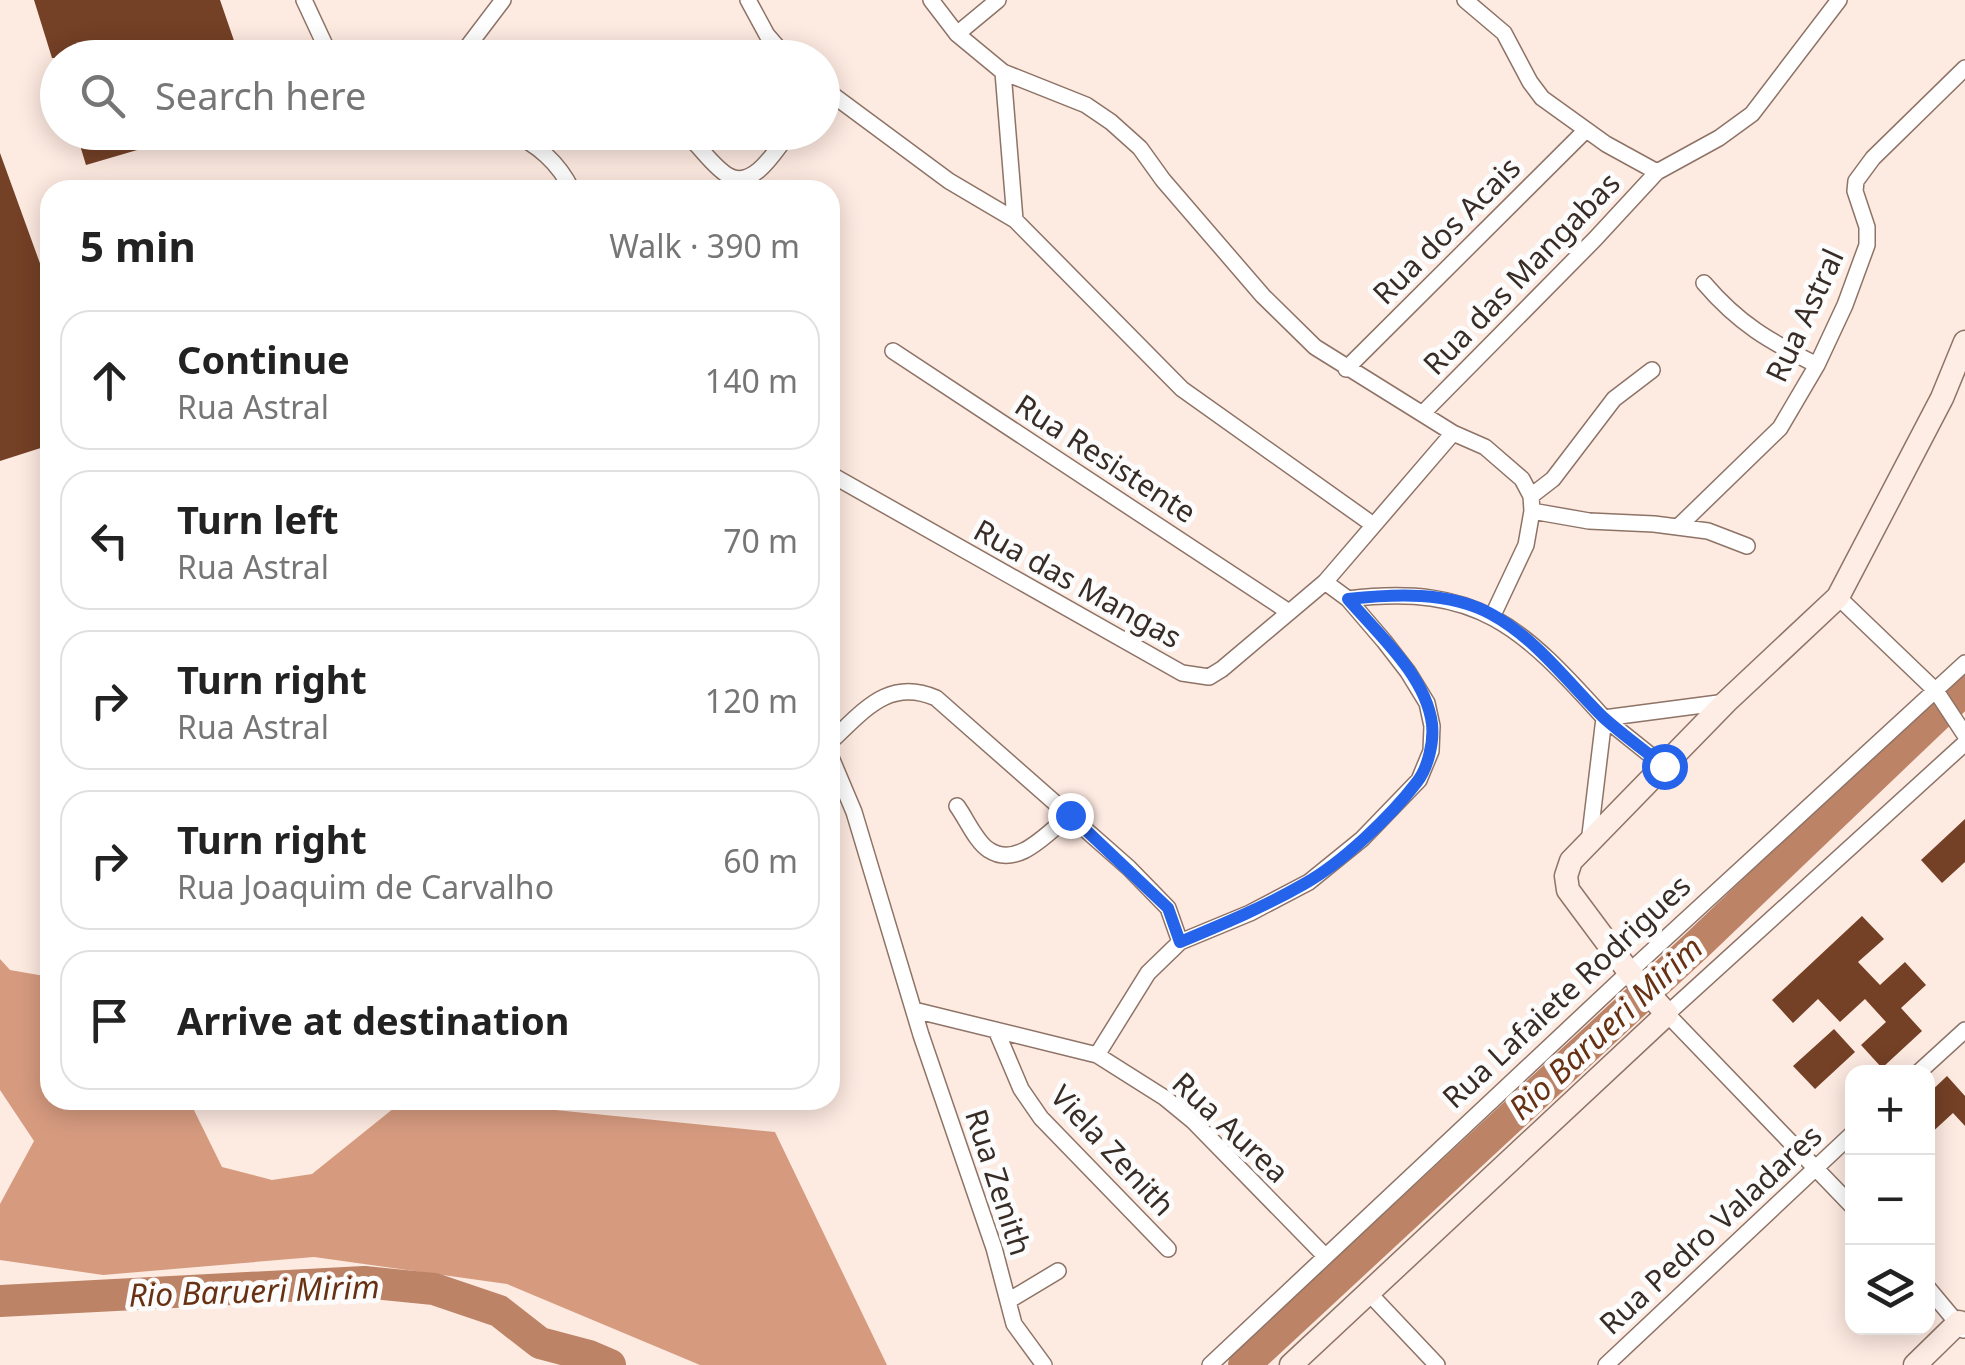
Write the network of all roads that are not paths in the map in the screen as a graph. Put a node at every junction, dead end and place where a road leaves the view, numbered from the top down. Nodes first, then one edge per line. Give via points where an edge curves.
1 (304, 0) edge
2 (504, 0) edge
3 (748, 0) edge
4 (931, 0) edge
5 (998, 0) edge
6 (1465, 0) edge
7 (1839, 0) edge
8 (957, 34) junction
9 (323, 40) edge
10 (473, 40) edge
11 (772, 40) edge
12 (1965, 68) edge
13 (1003, 72) junction
14 (840, 101) edge
15 (1586, 131) junction
16 (541, 150) edge
17 (702, 150) edge
18 (776, 150) edge
19 (1657, 172) junction
20 (567, 180) edge
21 (1015, 220) junction
22 (1704, 283) dead end
23 (1965, 342) edge
24 (892, 351) dead end
25 (1816, 364) junction
26 (1346, 369) junction
27 (1652, 370) dead end
28 (1424, 413) junction
29 (1453, 433) junction
30 (840, 480) edge
31 (1531, 504) junction
32 (1372, 524) junction
33 (1679, 526) junction
34 (1746, 546) dead end
35 (1325, 582) junction
36 (1838, 597) junction
37 (1348, 599) junction
38 (1289, 612) junction
39 (1493, 615) junction
40 (1965, 663) edge
41 (1939, 697) junction
42 (1726, 702) junction
43 (1604, 718) junction
44 (840, 734) edge
45 (1964, 736) edge
46 (1664, 766) junction
47 (840, 779) edge
48 (958, 806) dead end
49 (1070, 815) junction
50 (1589, 843) junction
51 (1180, 942) junction
52 (1634, 977) junction
53 (914, 1010) junction
54 (1663, 1010) junction
55 (996, 1030) junction
56 (1965, 1030) edge
57 (1097, 1055) junction
58 (1927, 1065) edge
59 (1845, 1140) edge
60 (1816, 1167) junction
61 (1845, 1198) edge
62 (1168, 1250) dead end
63 (1325, 1256) junction
64 (1058, 1271) dead end
65 (1367, 1291) junction
66 (1935, 1295) edge
67 (1008, 1301) junction
68 (1964, 1324) edge
69 (1044, 1365) edge
70 (1210, 1365) edge
71 (1291, 1365) edge
72 (1436, 1365) edge
73 (1606, 1365) edge
74 (1915, 1365) edge

1 - 9 street
2 - 10 street
3 - 11 street
4 - 8 street
5 - 8 street
6 - 15 street, Rua das Mangabas via 1504,32 1542,98
7 - 19 street, Rua das Mangabas via 1752,114
8 - 13 street
12 - 25 street, Rua Astral via 1856,181 1866,244
13 - 21 street
13 - 26 street via 1111,122 1289,324
14 - 21 street
15 - 19 street, Rua das Mangabas
15 - 26 street, Rua dos Acais
16 - 20 street
17 - 18 street via 740,178
19 - 28 street, Rua das Mangabas
21 - 32 street via 1182,389
22 - 25 street via 1762,338
23 - 36 main road
24 - 38 street, Rua Resistente
25 - 33 street, Rua Astral via 1780,428
26 - 28 street
27 - 31 street via 1614,398
28 - 29 street
29 - 31 street via 1509,464
29 - 32 street, Rua das Mangas
30 - 38 street, Rua das Mangas via 1182,673 1210,676 1222,670
31 - 33 street via 1589,521
31 - 39 street via 1526,545
32 - 35 street, Rua das Mangas
33 - 34 street
35 - 37 street
35 - 38 street, Rua das Mangas
36 - 41 street
36 - 42 main road
37 - 39 street via 1421,596
37 - 51 street via 1427,703 1430,751 1419,780 1309,882
39 - 43 street via 1567,676
40 - 41 street, Rua Lafaiete Rodrigues
41 - 45 street
41 - 52 street, Rua Lafaiete Rodrigues
42 - 43 street
42 - 46 main road
43 - 46 street
43 - 50 street
44 - 49 street via 887,694 920,690
45 - 54 street
46 - 50 main road
47 - 53 street, Rua Zenith
48 - 49 street via 987,850 1005,856 1019,854
49 - 51 street via 1168,908
50 - 52 main road via 1571,862 1568,890
51 - 57 street via 1148,972
52 - 54 main road
52 - 63 street, Rua Lafaiete Rodrigues
53 - 55 street, Rua Aurea
53 - 67 street, Rua Zenith
54 - 60 street
54 - 65 main road
55 - 57 street, Rua Aurea
55 - 62 street, Viela Zenith via 1041,1118
56 - 58 street
57 - 63 street, Rua Aurea via 1193,1121
59 - 60 street, Rua Pedro Valadares
60 - 61 street
60 - 73 street, Rua Pedro Valadares
63 - 70 street, Rua Lafaiete Rodrigues
64 - 67 street
65 - 71 main road
65 - 72 street
66 - 68 street
67 - 69 street, Rua Zenith via 1014,1324
68 - 74 main road

